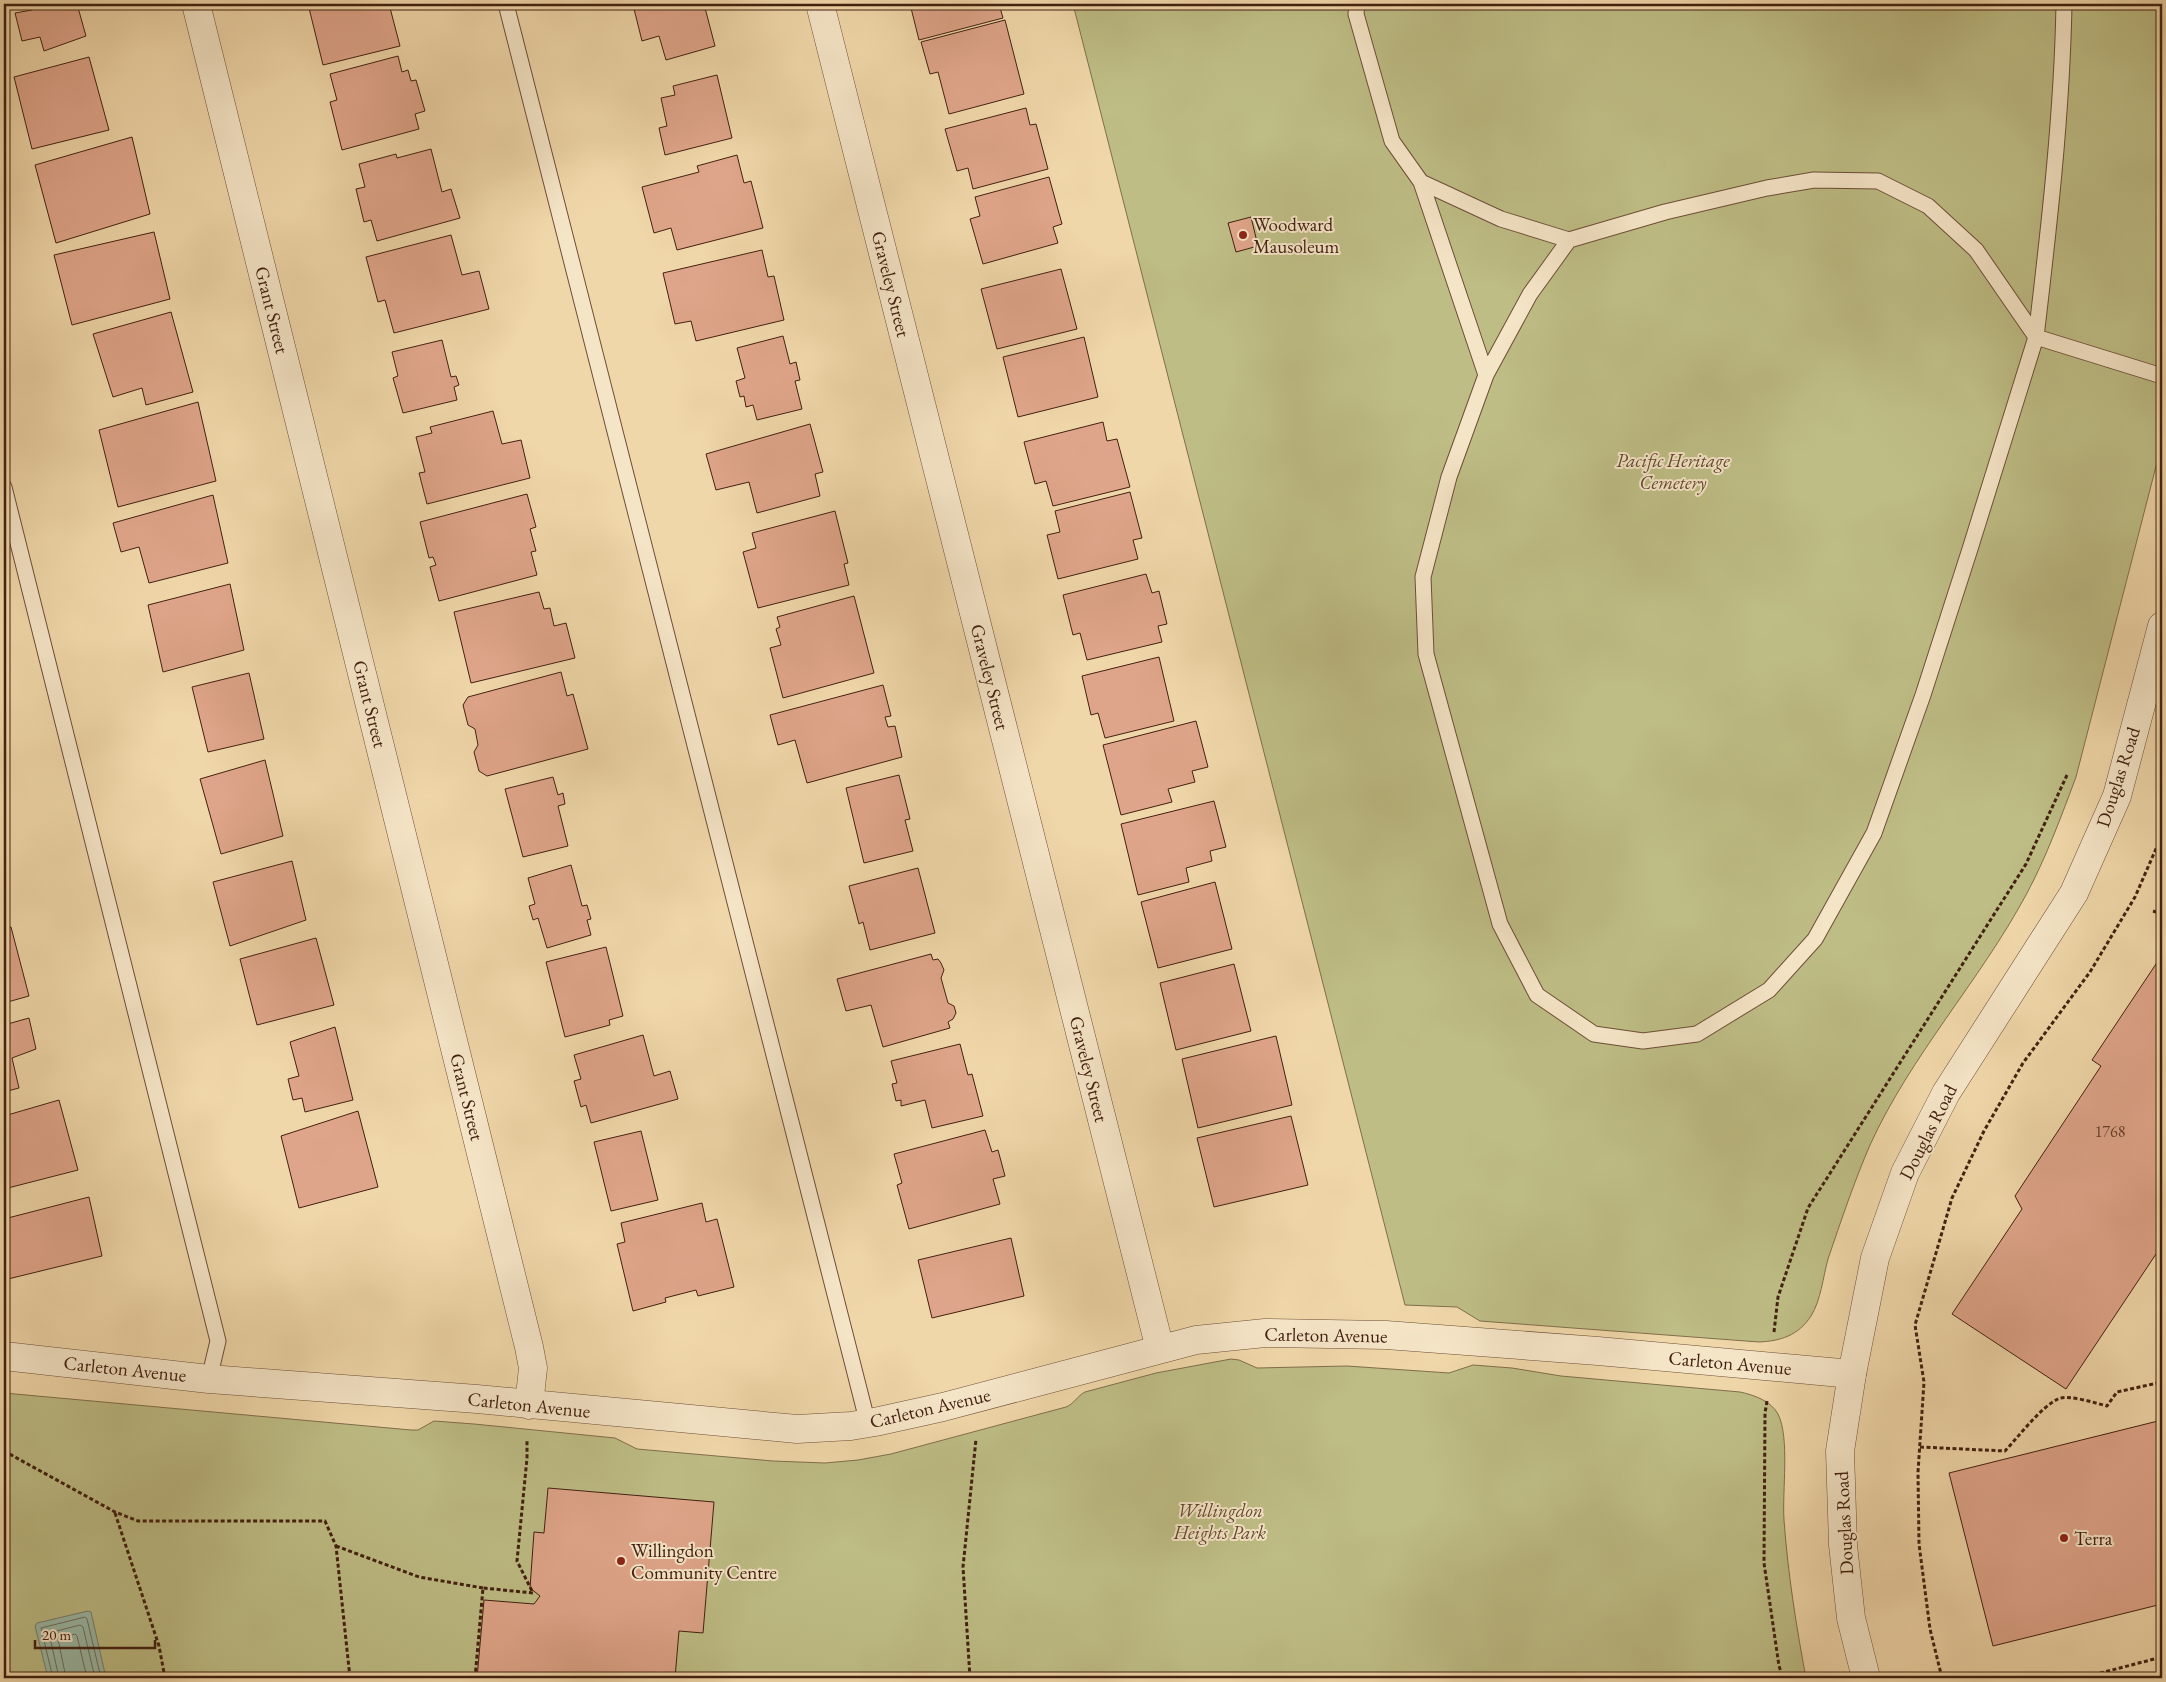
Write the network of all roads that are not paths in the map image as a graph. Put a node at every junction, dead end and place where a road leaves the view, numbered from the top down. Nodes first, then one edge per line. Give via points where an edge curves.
1 (196, 4) edge
2 (506, 4) edge
3 (820, 4) edge
4 (1357, 4) edge
5 (2064, 4) edge
6 (1421, 182) junction
7 (1569, 240) junction
8 (2036, 337) junction
9 (1486, 375) junction
10 (2162, 376) edge
11 (4, 487) edge
12 (2162, 626) edge
13 (1160, 1349) junction
14 (4, 1356) edge
15 (1852, 1374) junction
16 (209, 1379) junction
17 (530, 1405) junction
18 (868, 1424) junction
19 (1866, 1678) edge

1 - 17 street, Grant Street via 529,1347 533,1368
2 - 18 lane
3 - 13 street, Graveley Street
4 - 6 lane via 1356,14 1392,141
5 - 8 lane via 2063,62 2050,217
6 - 7 lane via 1501,219
6 - 9 lane
7 - 8 lane via 1665,212 1767,188 1814,180 1878,181 1928,206 1976,250
7 - 9 lane via 1530,294
8 - 9 lane via 1923,695 1874,833 1815,939 1769,990 1697,1034 1643,1041 1594,1034 1537,995 1500,924 1426,654 1423,577 1448,477
8 - 10 lane
11 - 16 lane via 218,1341
12 - 15 street, Douglas Road via 2117,796 2074,893 1946,1093 1905,1173 1875,1258
13 - 15 street, Carleton Avenue via 1204,1339 1265,1333 1376,1335
13 - 18 street, Carleton Avenue
14 - 16 street, Carleton Avenue
15 - 19 street, Douglas Road via 1840,1451 1843,1545 1851,1618
16 - 17 street, Carleton Avenue
17 - 18 street, Carleton Avenue via 797,1429

